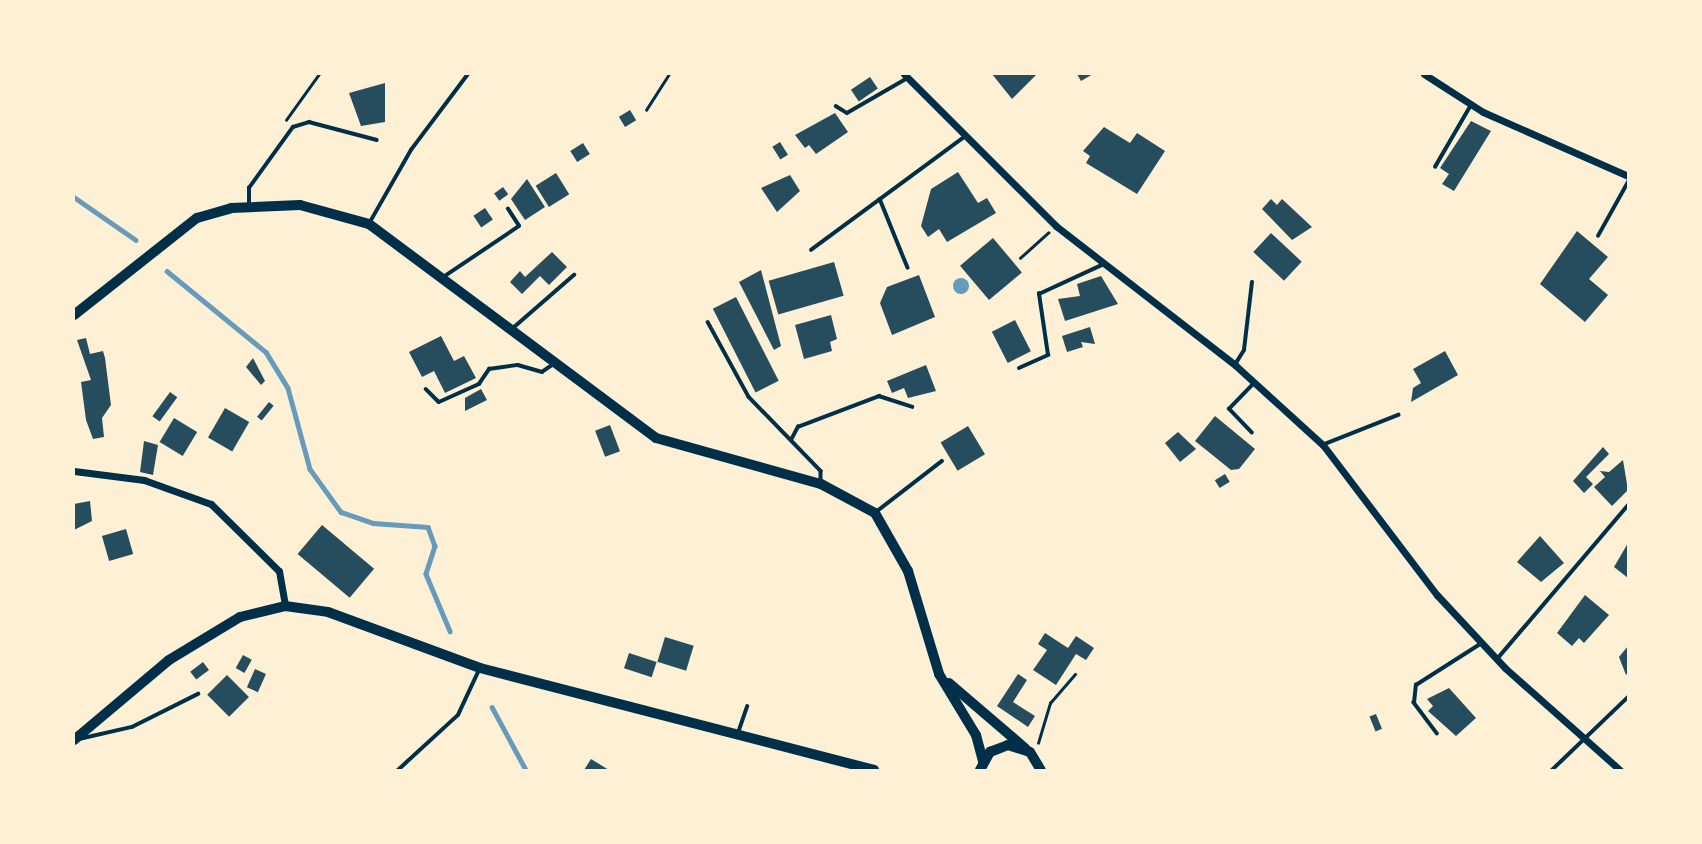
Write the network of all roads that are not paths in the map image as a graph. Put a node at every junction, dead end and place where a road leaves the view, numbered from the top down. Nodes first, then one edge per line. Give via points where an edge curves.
1 (468, 74) edge
2 (1424, 74) edge
3 (1438, 74) edge
4 (906, 76) edge
5 (1440, 87) junction
6 (1471, 105) junction
7 (836, 106) dead end
8 (964, 137) junction
9 (377, 140) dead end
10 (1435, 167) dead end
11 (1629, 176) edge
12 (1629, 182) edge
13 (880, 199) junction
14 (249, 205) junction
15 (508, 209) dead end
16 (369, 224) junction
17 (1598, 236) dead end
18 (811, 250) dead end
19 (1104, 264) junction
20 (908, 268) dead end
21 (573, 275) dead end
22 (445, 276) junction
23 (1252, 282) dead end
24 (74, 315) edge
25 (708, 322) dead end
26 (512, 329) junction
27 (554, 364) junction
28 (1235, 365) junction
29 (1019, 368) dead end
30 (1254, 383) junction
31 (426, 389) dead end
32 (912, 408) dead end
33 (1398, 415) dead end
34 (1252, 433) dead end
35 (791, 440) junction
36 (1323, 445) junction
37 (942, 461) dead end
38 (74, 471) edge
39 (821, 484) junction
40 (1629, 505) edge
41 (875, 513) junction
42 (285, 606) junction
43 (1482, 643) junction
44 (1497, 659) junction
45 (480, 668) junction
46 (939, 674) junction
47 (198, 694) dead end
48 (1629, 697) edge
49 (747, 707) dead end
50 (1437, 734) dead end
51 (737, 735) junction
52 (75, 739) edge
53 (1587, 740) junction
54 (1038, 762) edge
55 (980, 768) edge
56 (398, 771) edge
57 (874, 771) edge
58 (1552, 771) edge
59 (1620, 771) edge

1 - 16 lane via 411,150
2 - 5 street
3 - 5 lane
4 - 7 lane via 847,113
4 - 8 street
5 - 6 street
6 - 10 lane
6 - 11 street
8 - 13 lane
8 - 19 street via 1056,226
9 - 14 lane via 309,122 293,127 249,188
12 - 17 lane
13 - 18 lane
13 - 20 lane
14 - 16 main road via 300,205
14 - 24 main road via 197,218
15 - 22 lane via 519,226
16 - 22 main road
19 - 28 street
19 - 29 lane via 1039,294 1048,355
21 - 26 lane
22 - 26 main road
23 - 28 lane via 1244,350
25 - 35 lane via 749,397
26 - 27 main road
27 - 31 lane via 542,372 518,365 489,369 479,384 439,402
27 - 39 main road via 656,438
28 - 30 street
30 - 34 lane via 1229,408
30 - 36 street
32 - 35 lane via 879,396 798,427
33 - 36 lane
35 - 39 lane via 821,471
36 - 43 street
37 - 41 lane
38 - 42 street via 144,480 211,504 279,571
39 - 41 main road
40 - 44 lane
41 - 46 main road via 908,572
42 - 45 main road via 328,612
42 - 52 main road via 240,617 169,660
43 - 44 street
43 - 50 lane via 1416,685 1414,703
44 - 53 street
45 - 51 main road
45 - 56 lane via 458,715
46 - 54 main road
46 - 55 main road via 976,735
47 - 52 lane via 132,727 88,741
48 - 53 lane
49 - 51 lane
51 - 57 main road
53 - 58 lane
53 - 59 street
54 - 55 main road via 1002,746

